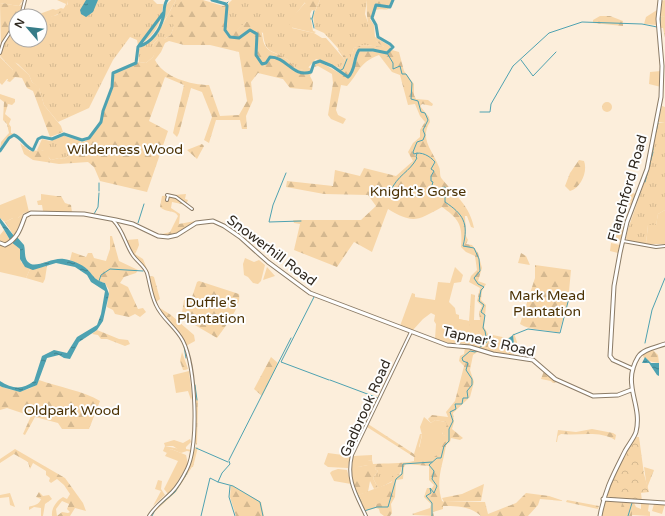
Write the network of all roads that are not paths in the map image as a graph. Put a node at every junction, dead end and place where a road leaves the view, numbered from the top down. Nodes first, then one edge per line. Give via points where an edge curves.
1 (660, 0) edge
2 (8, 35) edge
3 (0, 53) edge
4 (167, 200) dead end
5 (192, 209) dead end
6 (112, 219) junction
7 (120, 220) junction
8 (117, 225) junction
9 (623, 241) junction
10 (0, 243) edge
11 (665, 246) edge
12 (412, 332) junction
13 (665, 344) edge
14 (633, 369) junction
15 (631, 390) junction
16 (603, 499) junction
17 (665, 503) edge
18 (149, 516) edge
19 (366, 516) edge
20 (600, 516) edge

1 - 9 street, Flanchford Road via 660,106 647,169 627,222
2 - 3 street
4 - 5 street via 167,195 176,196
6 - 7 street, Snowerhill Road
6 - 8 street
6 - 10 street, Snowerhill Road via 84,214 31,213 25,216 22,228 10,242 5,245
7 - 8 street
7 - 12 street, Snowerhill Road via 153,234 168,237 177,235 200,222 220,224 310,293
8 - 18 street via 133,256 146,271 158,310 183,340 193,382 195,423 191,459 174,490
9 - 11 street via 656,247
9 - 14 street, Flanchford Road via 614,286 610,353 613,360
12 - 15 street, Tapner's Road via 449,345 533,360 555,379 590,395 616,395
12 - 19 street, Gadbrook Road via 352,455 350,480
13 - 14 street via 640,354
14 - 15 street
15 - 16 street via 637,405 636,431 611,477
16 - 17 street
16 - 20 street

